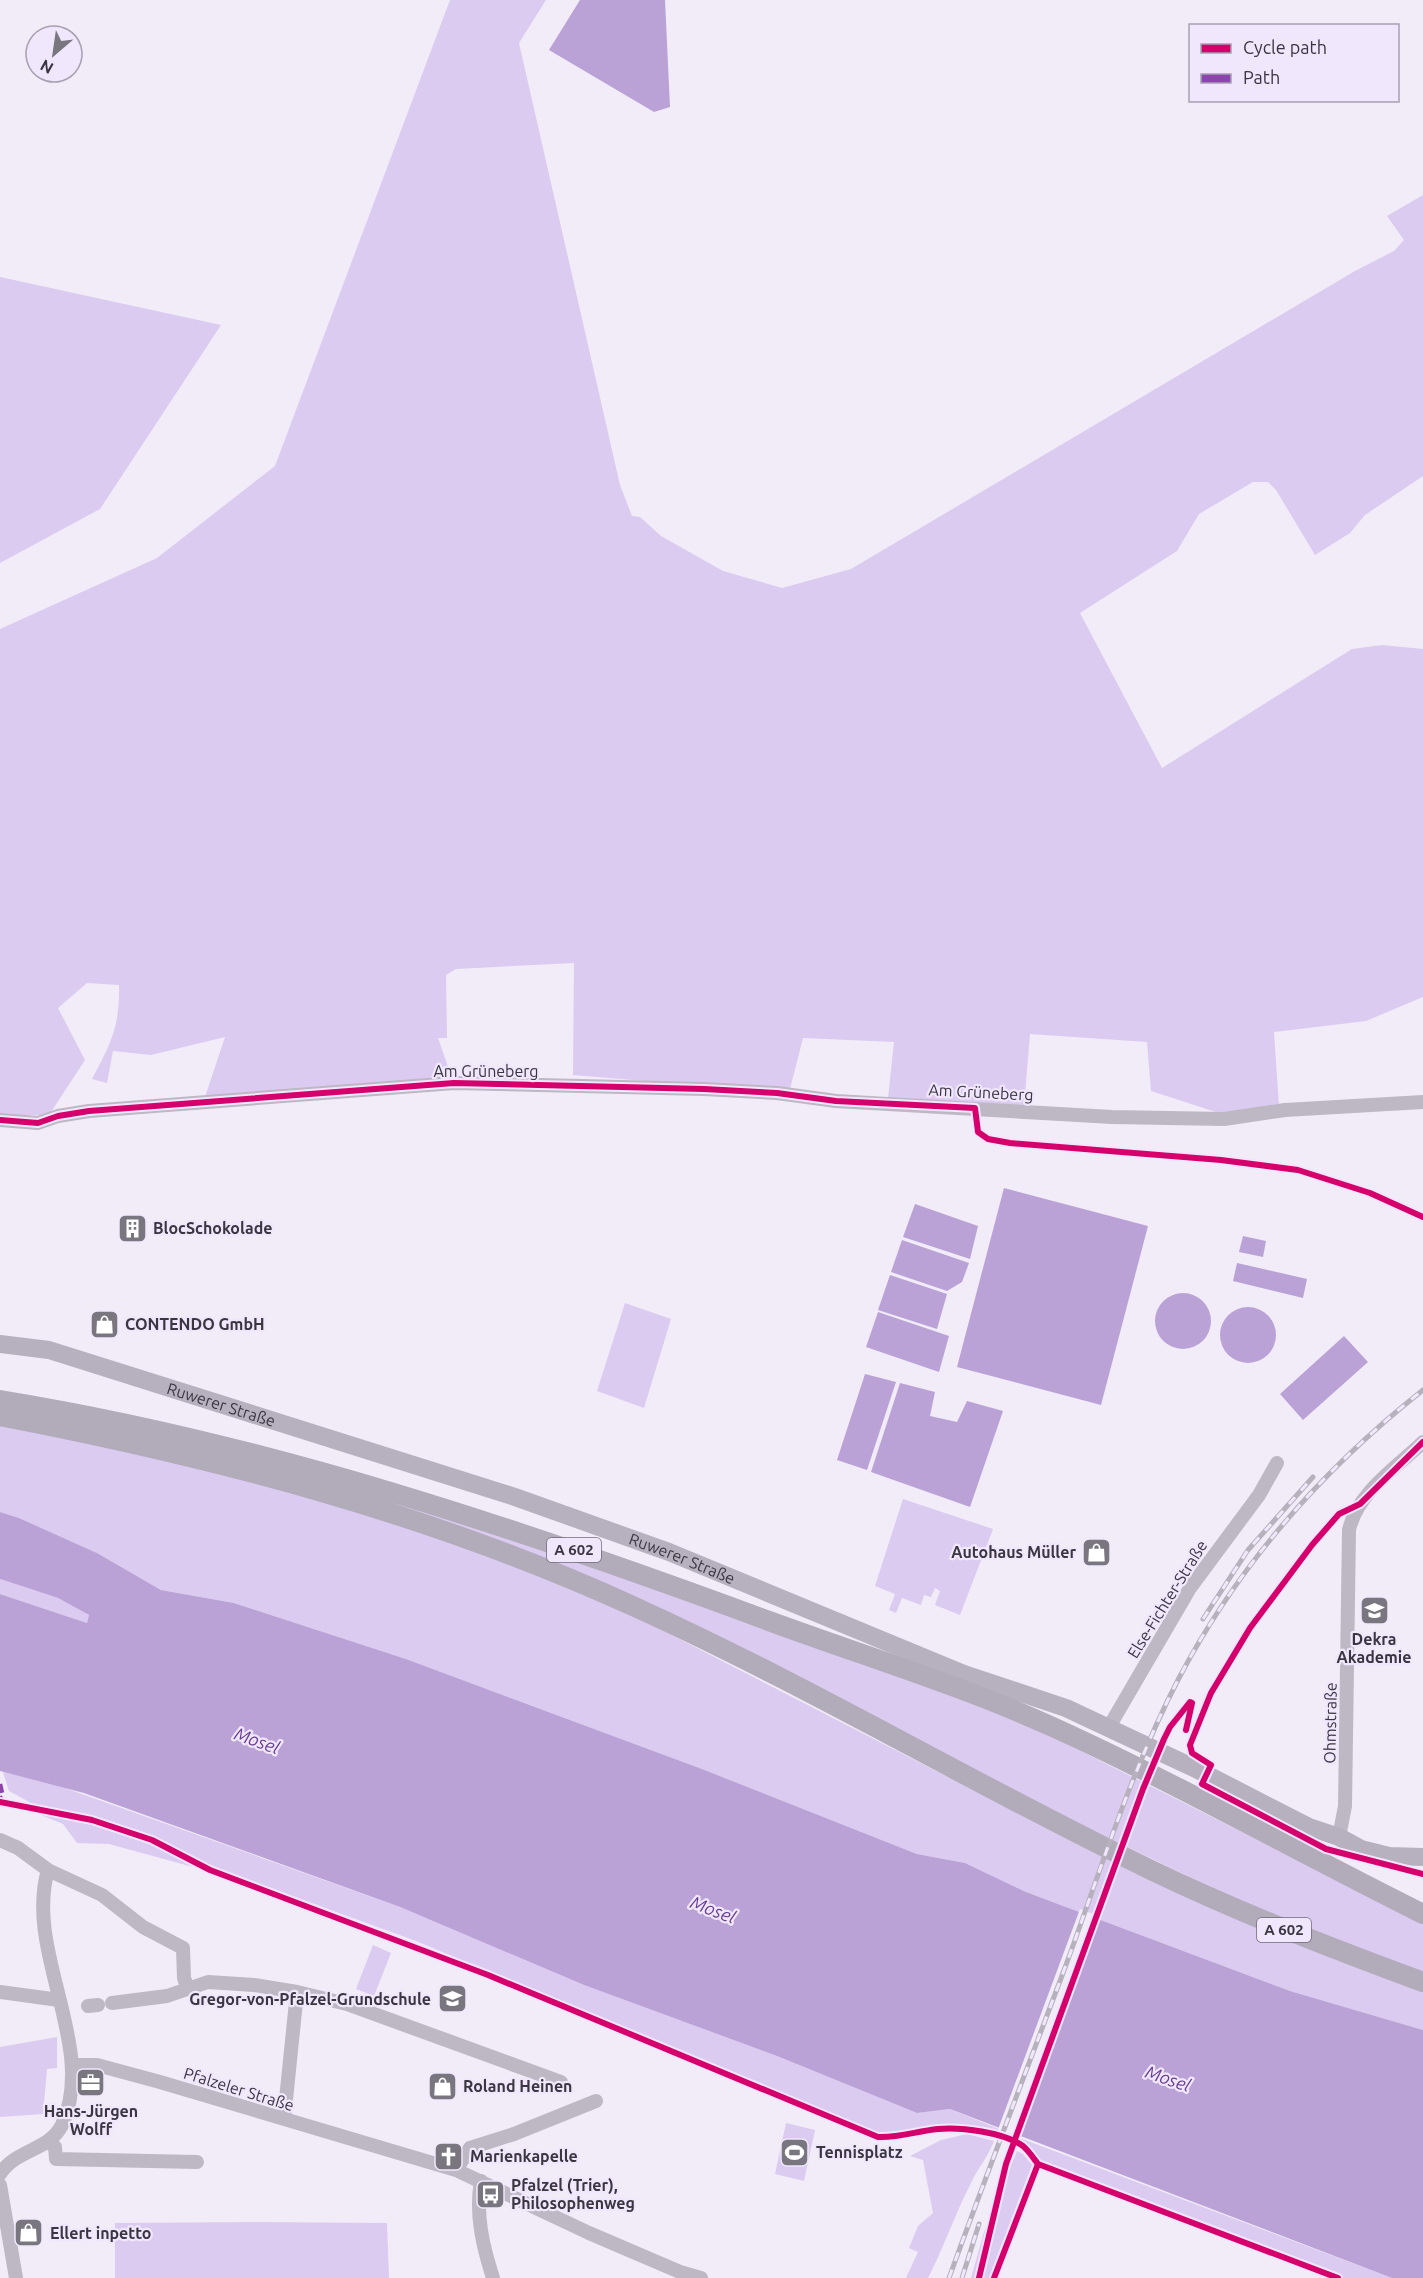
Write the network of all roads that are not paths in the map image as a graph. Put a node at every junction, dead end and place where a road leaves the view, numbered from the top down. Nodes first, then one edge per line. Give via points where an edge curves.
1 (1423, 1102) edge
2 (0, 1120) edge
3 (0, 1344) edge
4 (0, 1400) edge
5 (0, 1416) edge
6 (1423, 1442) edge
7 (1277, 1463) dead end
8 (1109, 1727) junction
9 (1339, 1837) junction
10 (0, 1840) edge
11 (1420, 1857) edge
12 (48, 1870) junction
13 (1423, 1914) edge
14 (1423, 1982) edge
15 (188, 1989) junction
16 (0, 1992) edge
17 (297, 1992) junction
18 (59, 2000) junction
19 (99, 2005) dead end
20 (74, 2065) junction
21 (561, 2082) dead end
22 (596, 2101) dead end
23 (284, 2120) junction
24 (49, 2142) junction
25 (196, 2162) dead end
26 (456, 2170) junction
27 (0, 2174) edge
28 (482, 2181) junction
29 (0, 2185) edge
30 (16, 2278) edge
31 (493, 2278) edge
32 (701, 2278) edge

1 - 2 street, Am Grüneberg via 1285,1110 1224,1119 836,1101 704,1089 454,1083 89,1111 38,1123
3 - 8 main road, Ruwerer Straße via 49,1350 526,1501 669,1552 964,1674 1066,1708
4 - 13 highway, A 602 via 171,1433 348,1478 668,1583 1050,1726 1129,1762
5 - 14 highway, A 602 via 257,1472 369,1504 548,1569 746,1660 1148,1869 1292,1933
6 - 9 street, Ohmstraße via 1360,1504 1349,1530 1345,1806
7 - 8 street, Else-Fichter-Straße via 1259,1495 1190,1588
8 - 9 main road, Ruwerer Straße via 1309,1827
9 - 11 main road, Ruwerer Straße via 1374,1841
10 - 12 street
12 - 15 street via 102,1895 143,1927 183,1948
12 - 18 street via 43,1887 48,1955
15 - 17 street via 208,1982
15 - 19 street via 167,1996
16 - 18 street
17 - 21 street via 348,2004
17 - 23 street
18 - 20 street
20 - 23 street, Pfalzeler Straße via 98,2065
20 - 24 street via 62,2123
22 - 26 street via 470,2148
23 - 26 street, Pfalzeler Straße
24 - 25 street via 55,2147 56,2159
24 - 27 street via 25,2151
26 - 28 street, Pfalzeler Straße
28 - 31 street via 478,2199 483,2247
28 - 32 street, Pfalzeler Straße via 589,2233
29 - 30 street

